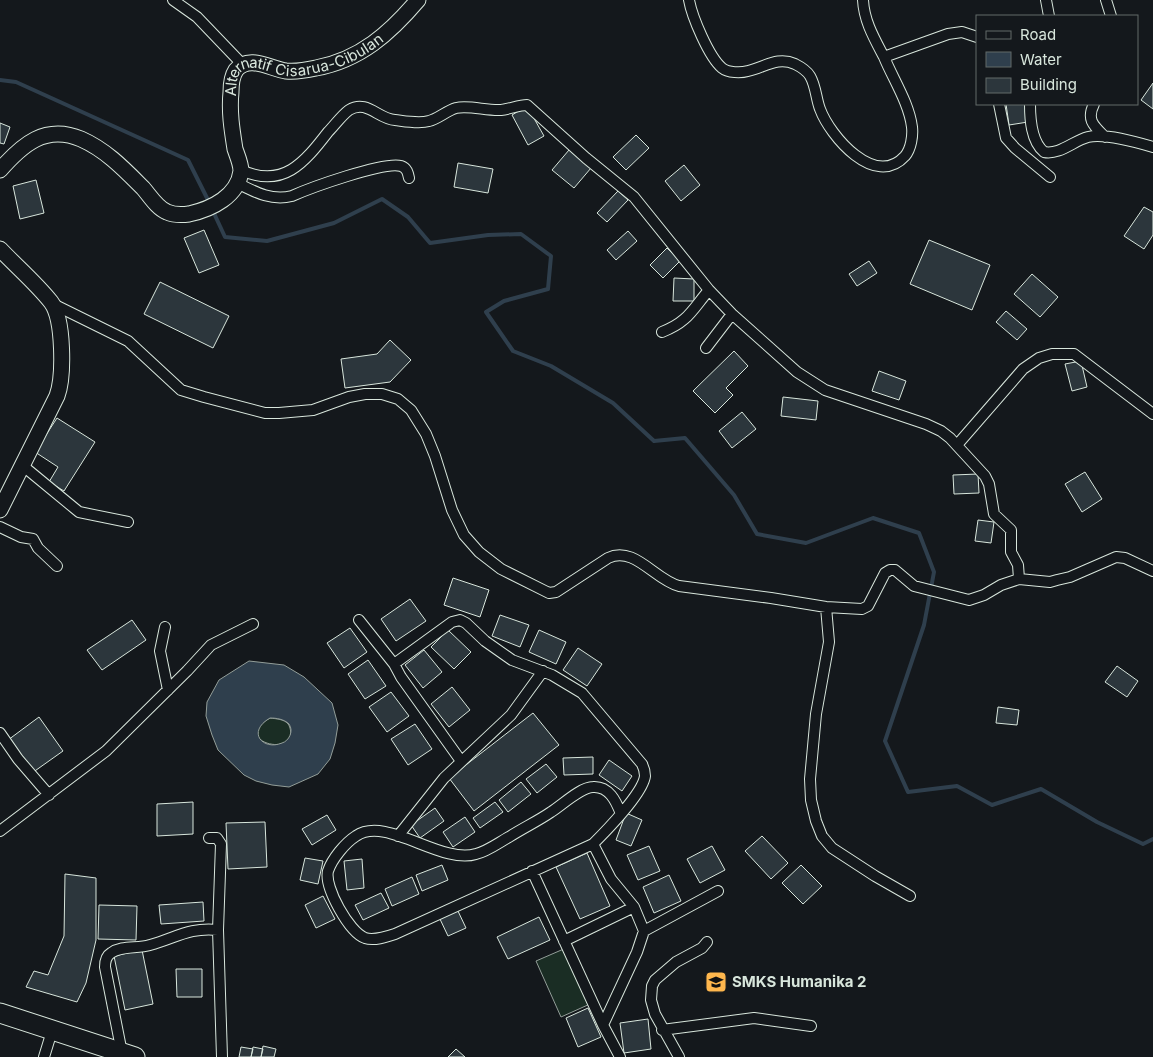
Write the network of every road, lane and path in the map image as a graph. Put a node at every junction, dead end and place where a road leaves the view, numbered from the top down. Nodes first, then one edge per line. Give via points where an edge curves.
1 (173, 0) edge
2 (418, 0) edge
3 (689, 0) edge
4 (863, 0) edge
5 (1046, 0) edge
6 (1106, 0) edge
7 (1049, 15) edge
8 (1111, 15) edge
9 (976, 37) edge
10 (884, 57) junction
11 (243, 65) junction
12 (999, 105) edge
13 (1030, 105) edge
14 (1093, 105) edge
15 (1105, 137) junction
16 (1153, 147) edge
17 (0, 170) edge
18 (239, 176) junction
19 (1050, 177) dead end
20 (409, 178) dead end
21 (0, 249) edge
22 (709, 290) junction
23 (52, 303) junction
24 (732, 314) junction
25 (662, 332) dead end
26 (706, 348) dead end
27 (1153, 414) edge
28 (957, 444) junction
29 (22, 465) junction
30 (0, 510) edge
31 (128, 522) dead end
32 (0, 527) edge
33 (57, 566) dead end
34 (1153, 571) edge
35 (1019, 579) junction
36 (826, 608) junction
37 (360, 620) dead end
38 (253, 624) dead end
39 (165, 627) dead end
40 (394, 664) junction
41 (543, 671) junction
42 (168, 690) junction
43 (0, 733) edge
44 (462, 761) junction
45 (49, 795) junction
46 (621, 814) junction
47 (0, 831) edge
48 (398, 836) junction
49 (209, 838) dead end
50 (593, 844) junction
51 (532, 871) junction
52 (718, 891) dead end
53 (910, 896) dead end
54 (634, 907) junction
55 (218, 930) junction
56 (644, 931) junction
57 (564, 941) junction
58 (707, 942) dead end
59 (0, 1013) edge
60 (603, 1025) junction
61 (811, 1026) dead end
62 (662, 1030) junction
63 (52, 1031) junction
64 (129, 1055) edge
65 (44, 1057) edge
66 (222, 1057) edge
67 (620, 1057) edge
68 (679, 1057) edge

1 - 11 street via 197,17
2 - 11 main road, Alternatif Cisarua-Cibulan via 383,37 348,58 302,70 282,70 252,63
3 - 10 street via 702,36 722,68 746,72 779,60 795,64 810,76 820,109 839,142 865,162 880,166 905,156 913,134 909,114
4 - 10 street via 867,24
5 - 7 street
6 - 8 street
9 - 10 street via 962,32 948,34
11 - 18 main road, Alternatif Cisarua-Cibulan via 234,74 230,99
12 - 19 street via 1006,138
13 - 15 street via 1034,134 1044,152 1054,152 1086,138
14 - 15 street via 1090,111 1092,124
15 - 16 street
17 - 18 main road via 31,141 56,134 71,136 109,155 166,212 179,215 222,202 228,198
18 - 20 street via 261,195 281,198 390,166 404,168
18 - 22 street via 278,175 292,171 341,118 358,107 370,108 390,120 424,122 457,108 502,110 526,104 634,197
21 - 23 main road
22 - 24 street
22 - 25 street via 683,321
23 - 29 main road via 59,331 60,388
23 - 36 street via 128,341 181,390 204,398 265,413 314,410 365,394 398,399 411,410 426,434 464,535 501,569 547,592 556,592 608,558 622,555 638,561 675,585
24 - 26 street
24 - 28 street via 790,366 819,387 926,424
27 - 28 street via 1074,354 1052,354 1023,369
28 - 35 street via 988,480 994,514 1012,530 1011,552 1018,565
29 - 30 main road
29 - 31 street via 78,512
32 - 33 street via 21,537 33,538 38,548
34 - 35 street via 1119,557 1050,582
35 - 36 street via 970,600 914,586 895,570 890,570 885,573 865,608
36 - 53 street via 829,642 816,714 810,779 816,821 832,848
37 - 40 street
38 - 42 street via 211,645
39 - 42 street via 160,651
40 - 41 street via 452,622 460,620 512,660
40 - 44 street
41 - 44 street via 511,715
41 - 46 street via 582,693 642,764 644,780
42 - 45 street via 106,751
43 - 45 street
44 - 48 street via 424,801
45 - 47 street
46 - 48 street via 608,792 594,787 586,788 550,813 474,855 459,856
46 - 50 street
48 - 51 street via 382,832 361,833 342,850 328,873 342,916 365,938 395,934
49 - 55 street via 216,838 221,844
50 - 51 street
50 - 54 street via 616,886
51 - 57 street
52 - 56 street
54 - 56 street
54 - 57 street
55 - 64 street via 186,932 149,946 115,951 108,956 105,967
55 - 66 street
56 - 60 street
57 - 60 street
58 - 62 street via 676,962 653,983 651,1000
59 - 63 highway
60 - 67 street
61 - 62 street via 754,1018
62 - 68 street
63 - 64 highway
63 - 65 street

